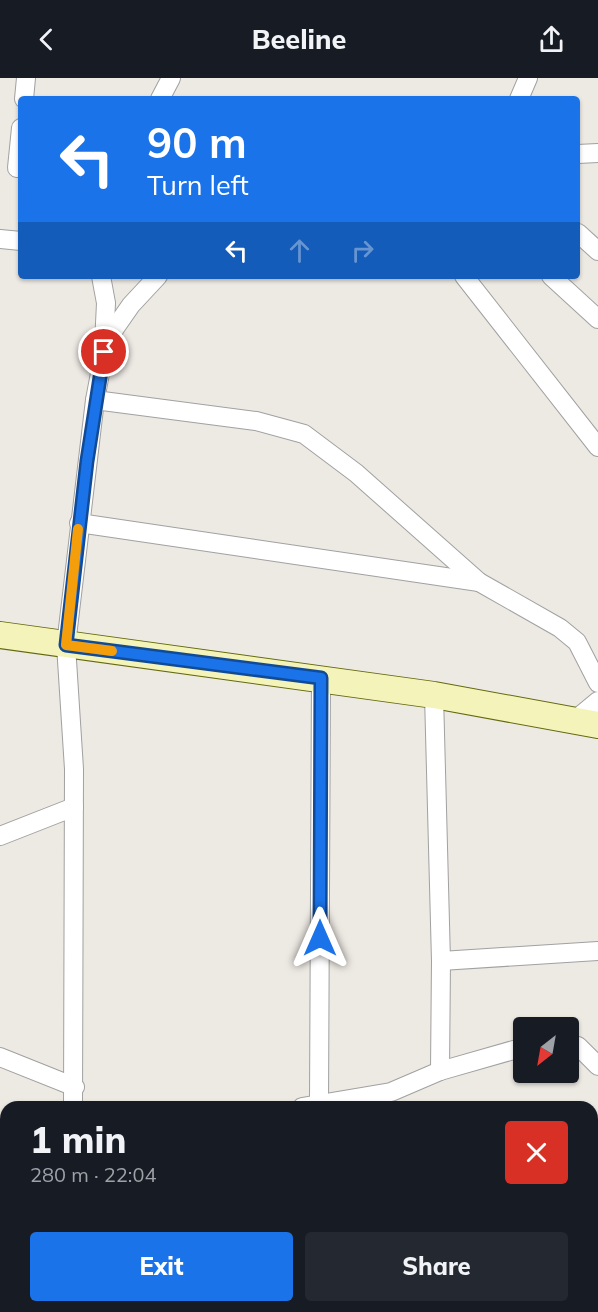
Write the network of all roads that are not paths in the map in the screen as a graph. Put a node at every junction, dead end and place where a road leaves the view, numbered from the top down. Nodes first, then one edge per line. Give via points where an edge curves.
1 (26, 78) edge
2 (171, 78) edge
3 (528, 78) edge
4 (24, 96) edge
5 (162, 96) edge
6 (520, 96) edge
7 (18, 143) edge
8 (598, 153) edge
9 (580, 154) edge
10 (13, 167) edge
11 (580, 235) edge
12 (0, 239) edge
13 (18, 241) edge
14 (598, 250) edge
15 (102, 279) edge
16 (112, 279) edge
17 (155, 279) edge
18 (466, 279) edge
19 (554, 279) edge
20 (106, 303) junction
21 (598, 319) edge
22 (104, 352) junction
23 (95, 400) junction
24 (598, 447) edge
25 (79, 523) junction
26 (479, 582) junction
27 (0, 635) edge
28 (66, 645) junction
29 (321, 678) junction
30 (598, 683) edge
31 (434, 695) junction
32 (598, 700) edge
33 (587, 722) edge
34 (74, 807) junction
35 (0, 836) edge
36 (598, 951) edge
37 (441, 961) junction
38 (579, 1047) edge
39 (513, 1050) edge
40 (0, 1057) edge
41 (598, 1066) edge
42 (440, 1071) junction
43 (75, 1087) junction
44 (74, 1101) edge
45 (310, 1101) edge
46 (339, 1101) edge

1 - 4 street
2 - 5 street
3 - 6 street
7 - 10 street
8 - 9 street
11 - 14 street
12 - 13 street
15 - 20 street
16 - 20 street
17 - 22 street via 131,305
18 - 24 street
19 - 21 street
20 - 22 street
22 - 23 street
23 - 25 street
23 - 26 street via 256,421 303,434 356,472
25 - 26 street
25 - 28 street
26 - 30 street via 560,628 577,642
27 - 28 main road
28 - 29 main road
28 - 34 street
29 - 31 main road
29 - 45 street
31 - 33 main road
31 - 37 street
32 - 33 street
34 - 35 street
34 - 43 street
36 - 37 street
37 - 42 street
38 - 41 street
39 - 42 street
40 - 43 street
42 - 46 street via 391,1092
43 - 44 street

